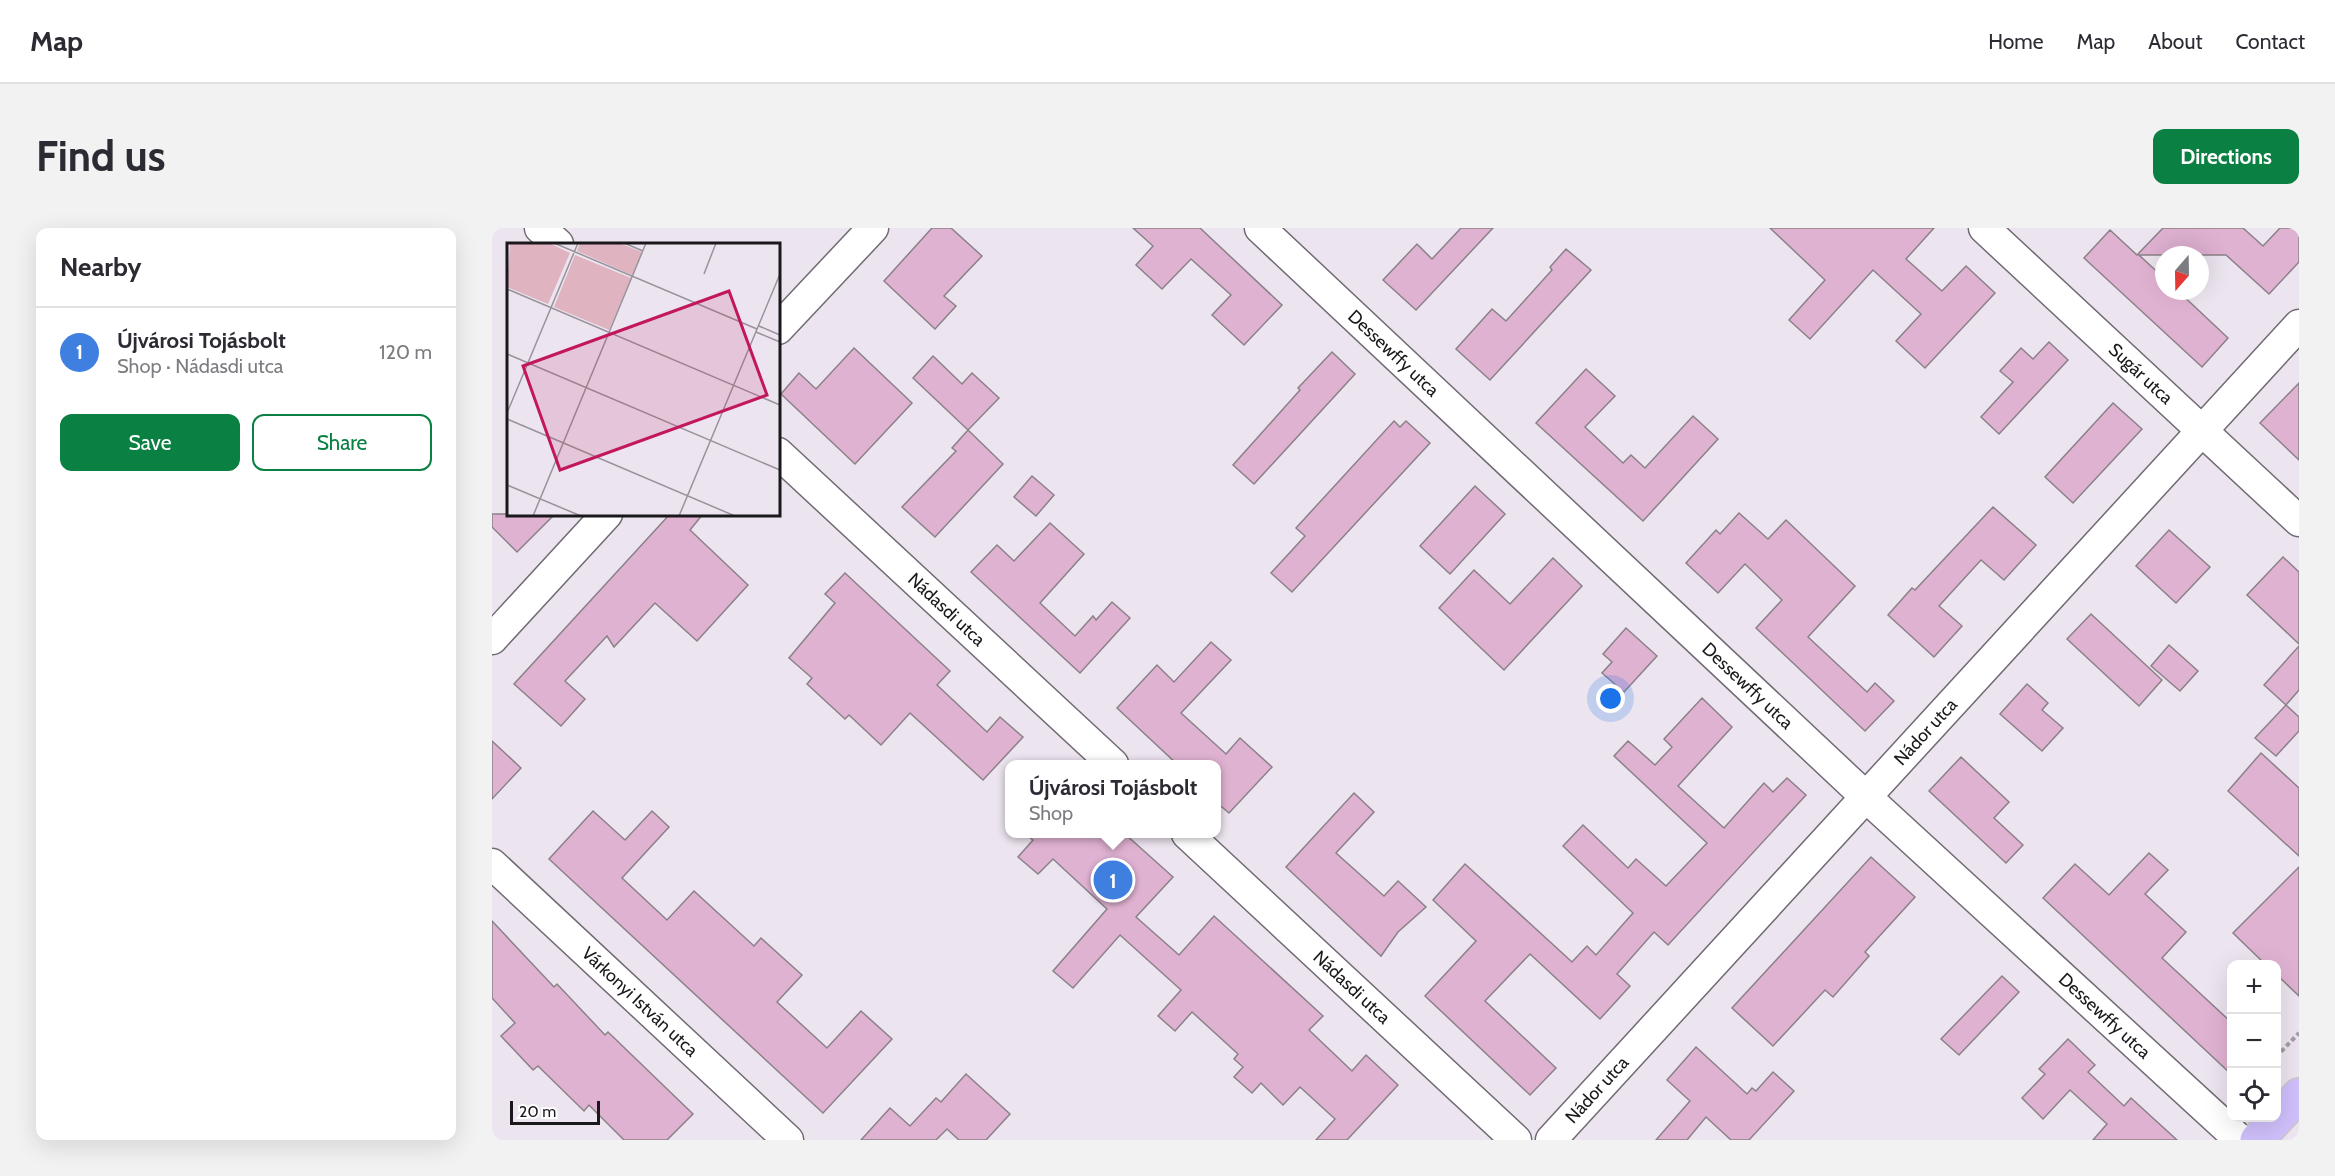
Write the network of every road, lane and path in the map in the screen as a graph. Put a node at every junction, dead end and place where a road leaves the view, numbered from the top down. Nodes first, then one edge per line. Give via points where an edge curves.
1 (540, 228) edge
2 (873, 228) edge
3 (1260, 228) edge
4 (1984, 228) edge
5 (557, 243) edge
6 (2299, 325) edge
7 (780, 327) edge
8 (2201, 431) junction
9 (780, 455) edge
10 (605, 516) edge
11 (2299, 521) edge
12 (492, 639) edge
13 (1108, 760) edge
14 (1866, 797) junction
15 (1191, 838) edge
16 (492, 864) edge
17 (2299, 1033) edge
18 (2281, 1053) edge
19 (2299, 1095) edge
20 (788, 1140) edge
21 (1516, 1140) edge
22 (1551, 1140) edge
23 (2240, 1140) edge
24 (2258, 1140) edge

1 - 5 street
2 - 7 street
3 - 14 street, Dessewffy utca
4 - 8 street, Sugár utca
6 - 8 street, Nádor utca
8 - 11 street, Sugár utca
8 - 14 street, Nádor utca
9 - 13 street, Nádasdi utca
10 - 12 street
14 - 22 street, Nádor utca
14 - 23 street, Dessewffy utca
15 - 21 street, Nádasdi utca
16 - 20 street, Várkonyi István utca
17 - 18 path
19 - 24 main road

